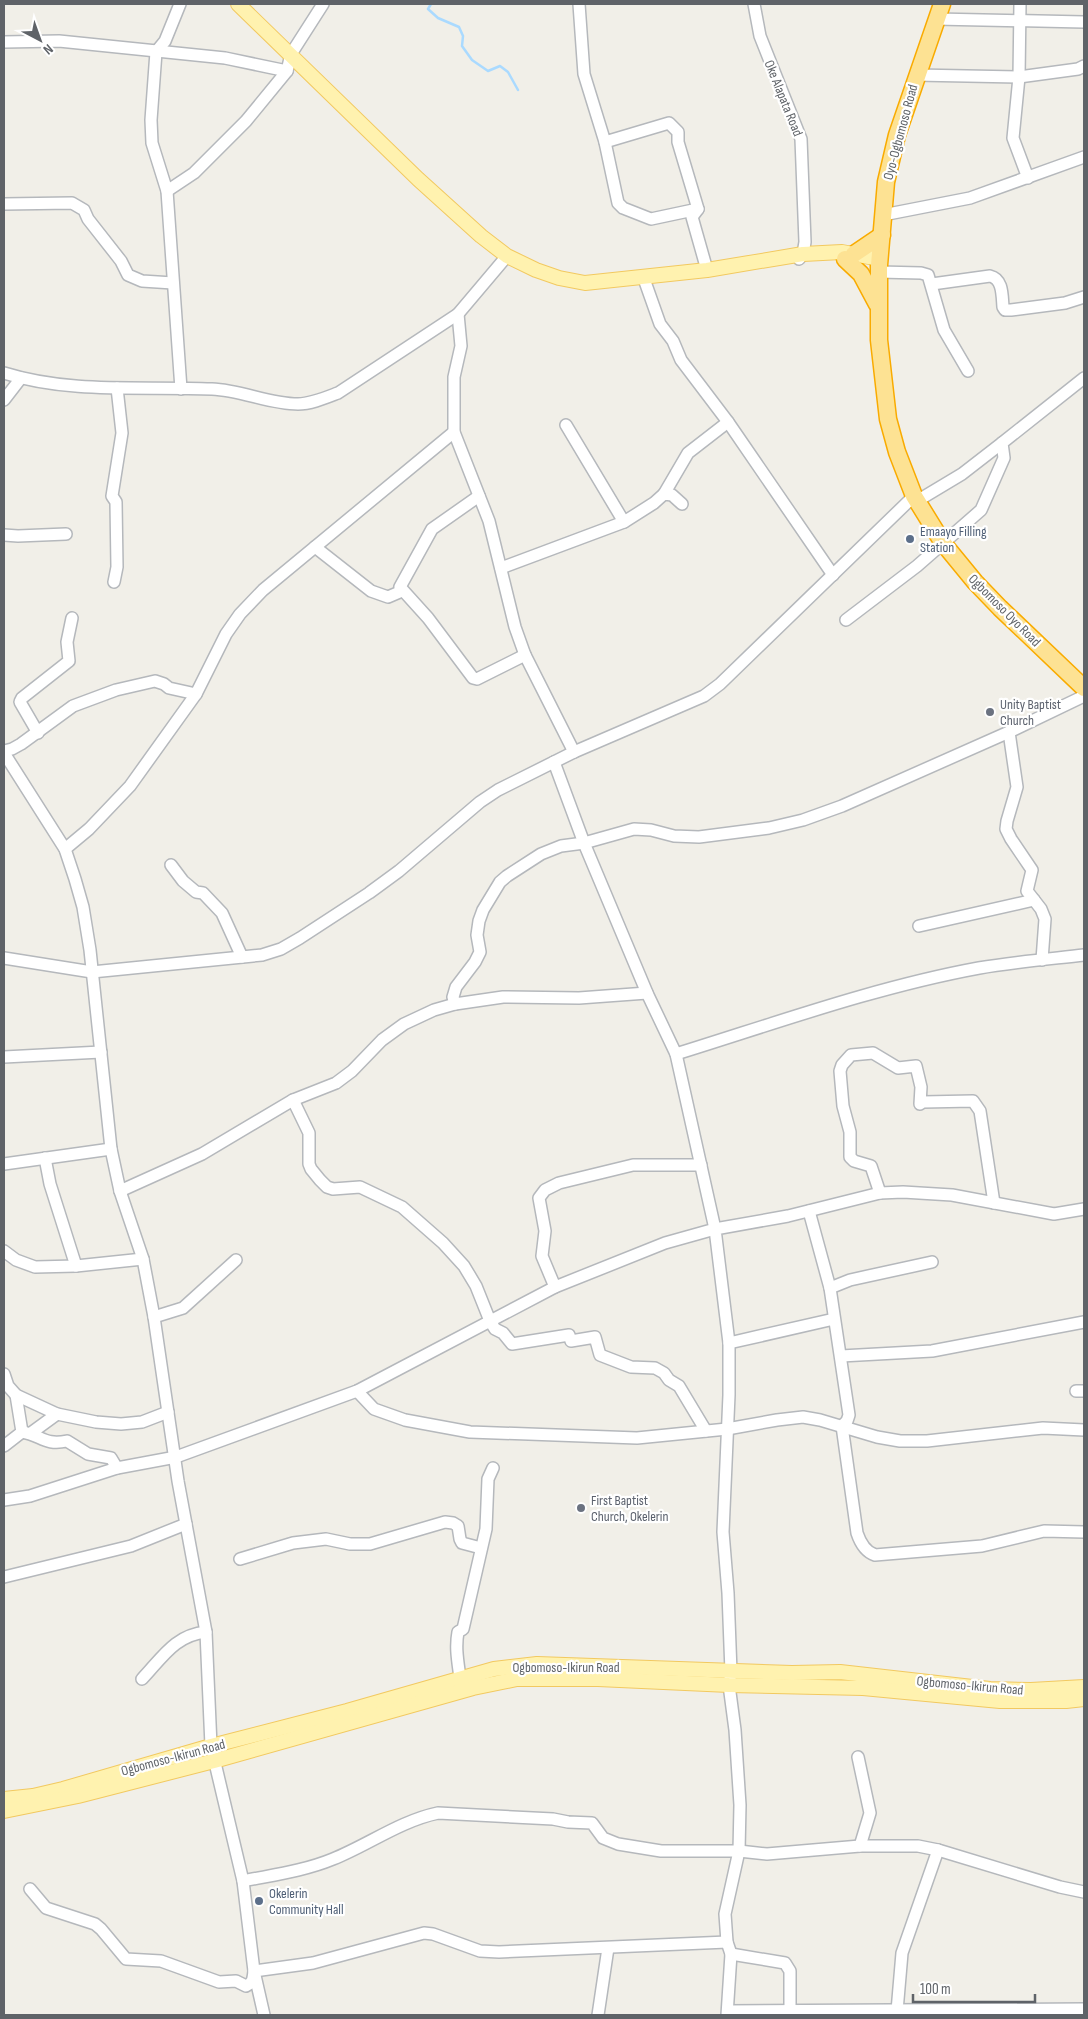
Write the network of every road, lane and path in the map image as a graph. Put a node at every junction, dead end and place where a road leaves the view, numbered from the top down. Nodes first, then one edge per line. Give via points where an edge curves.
1 (180, 4) edge
2 (238, 4) edge
3 (323, 4) edge
4 (579, 4) edge
5 (754, 4) edge
6 (1020, 4) edge
7 (939, 12) edge
8 (1020, 20) junction
9 (1084, 22) edge
10 (4, 42) edge
11 (156, 52) junction
12 (291, 54) junction
13 (1084, 66) edge
14 (287, 71) junction
15 (916, 75) junction
16 (1019, 77) junction
17 (605, 142) junction
18 (1084, 157) edge
19 (1028, 178) junction
20 (167, 191) junction
21 (4, 204) edge
22 (698, 209) junction
23 (883, 215) junction
24 (882, 235) junction
25 (508, 256) junction
26 (796, 257) junction
27 (849, 257) junction
28 (879, 265) junction
29 (707, 270) junction
30 (643, 276) junction
31 (173, 283) junction
32 (932, 284) junction
33 (1084, 297) edge
34 (879, 308) junction
35 (458, 314) junction
36 (968, 371) dead end
37 (4, 373) edge
38 (22, 378) junction
39 (1084, 378) edge
40 (117, 388) junction
41 (181, 389) junction
42 (4, 400) edge
43 (728, 422) junction
44 (566, 425) dead end
45 (454, 432) junction
46 (1002, 443) junction
47 (664, 494) junction
48 (479, 496) junction
49 (916, 498) junction
50 (682, 504) dead end
51 (624, 522) junction
52 (66, 534) dead end
53 (4, 535) edge
54 (943, 543) junction
55 (315, 547) junction
56 (501, 568) junction
57 (833, 575) junction
58 (114, 582) dead end
59 (402, 591) junction
60 (72, 618) dead end
61 (846, 620) dead end
62 (525, 655) junction
63 (1084, 688) edge
64 (196, 694) junction
65 (1084, 696) edge
66 (38, 732) junction
67 (1009, 732) junction
68 (4, 752) edge
69 (574, 752) junction
70 (554, 762) junction
71 (584, 843) junction
72 (65, 849) junction
73 (171, 865) dead end
74 (1034, 900) junction
75 (919, 926) dead end
76 (1084, 955) edge
77 (242, 957) junction
78 (4, 958) edge
79 (1042, 960) junction
80 (92, 972) junction
81 (648, 993) junction
82 (455, 1004) junction
83 (100, 1052) junction
84 (676, 1054) junction
85 (4, 1057) edge
86 (293, 1100) junction
87 (111, 1149) junction
88 (45, 1158) junction
89 (4, 1164) edge
90 (701, 1165) junction
91 (120, 1191) junction
92 (880, 1193) junction
93 (994, 1203) junction
94 (1084, 1209) edge
95 (809, 1211) junction
96 (715, 1229) junction
97 (4, 1251) edge
98 (143, 1259) junction
99 (236, 1260) dead end
100 (932, 1262) dead end
101 (76, 1266) junction
102 (555, 1287) junction
103 (830, 1288) junction
104 (154, 1317) junction
105 (834, 1318) junction
106 (490, 1322) junction
107 (1084, 1322) edge
108 (728, 1343) junction
109 (842, 1356) junction
110 (4, 1374) edge
111 (357, 1391) junction
112 (16, 1395) junction
113 (168, 1412) junction
114 (57, 1414) junction
115 (842, 1426) junction
116 (727, 1429) junction
117 (1084, 1430) edge
118 (706, 1431) junction
119 (27, 1433) junction
120 (4, 1446) edge
121 (176, 1457) junction
122 (117, 1468) junction
123 (493, 1468) dead end
124 (4, 1500) edge
125 (186, 1524) junction
126 (1084, 1532) edge
127 (481, 1548) junction
128 (240, 1559) dead end
129 (4, 1577) edge
130 (206, 1632) junction
131 (460, 1678) junction
132 (730, 1678) junction
133 (142, 1679) dead end
134 (1084, 1687) edge
135 (1084, 1699) edge
136 (211, 1746) junction
137 (858, 1758) dead end
138 (214, 1761) junction
139 (4, 1799) edge
140 (4, 1811) edge
141 (860, 1846) junction
142 (938, 1850) junction
143 (739, 1851) junction
144 (243, 1881) junction
145 (30, 1889) dead end
146 (1084, 1892) edge
147 (727, 1942) junction
148 (608, 1948) junction
149 (731, 1954) junction
150 (254, 1972) junction
151 (1084, 2009) edge
152 (790, 2010) junction
153 (897, 2011) junction
154 (727, 2013) edge
155 (264, 2015) edge
156 (598, 2015) edge

1 - 11 street via 166,40
2 - 12 main road
3 - 12 street
4 - 17 street via 584,74
5 - 26 street, Oke Alapata Road via 766,55 801,139 805,242
6 - 8 street
7 - 8 street
7 - 15 highway, Oyo-Ogbomoso Road
8 - 9 street
8 - 16 street
10 - 11 street via 59,41
11 - 14 street via 225,58
11 - 20 street via 152,144
12 - 14 street
12 - 25 main road via 418,179
13 - 16 street
14 - 20 street via 209,160
15 - 16 street
15 - 23 highway, Oyo-Ogbomoso Road via 897,135 886,182
16 - 19 street via 1013,138
17 - 22 street via 618,204 651,219
17 - 22 street via 669,123 678,132 678,142
18 - 19 street
19 - 23 street via 970,198
20 - 31 street
21 - 31 street via 72,203 84,210 128,275 142,282
22 - 29 street via 692,217
23 - 24 highway, Oyo-Ogbomoso Road
24 - 27 highway
24 - 28 highway, Oyo-Ogbomoso Road
25 - 30 main road via 558,278 585,283
25 - 35 street
26 - 27 main road via 832,252
26 - 29 main road
27 - 28 main road
27 - 34 highway
28 - 32 street via 925,273
28 - 34 highway, Ogbomoso Oyo Road
29 - 30 main road
30 - 43 street via 660,324 681,360
31 - 41 street
32 - 33 street via 995,277 999,281 1005,310 1065,303
32 - 36 street via 944,330
34 - 49 highway, Ogbomoso Oyo Road via 879,340 888,419 897,452
35 - 41 street via 338,392 319,400 298,404 213,389
35 - 45 street via 461,346 454,377
37 - 38 street
38 - 40 street via 67,386
38 - 42 street
39 - 46 street
40 - 41 street
40 - 58 street via 122,433 112,496 116,502 117,567
43 - 47 street via 688,453
43 - 57 street
44 - 51 street
45 - 48 street
45 - 55 street
46 - 49 street via 962,474
46 - 54 street via 1004,458 981,510
47 - 50 street via 672,495
47 - 51 street
48 - 56 street
48 - 59 street via 432,529 400,588
49 - 54 highway, Ogbomoso Oyo Road
49 - 57 street
51 - 56 street
52 - 53 street
54 - 61 street
54 - 63 highway, Ogbomoso Oyo Road via 994,602
55 - 59 street via 371,591 388,597
55 - 64 street via 240,614 226,634
56 - 62 street
57 - 69 street via 704,696
59 - 62 street via 428,618 473,678 477,679
60 - 66 street via 67,642 69,660 20,702
62 - 69 street
64 - 66 street via 155,682 116,690 73,706
64 - 72 street via 130,786
65 - 67 street
66 - 68 street
67 - 71 street via 803,820 699,838 634,829
67 - 74 street via 1017,787 1006,828 1032,870 1027,891
68 - 72 street
69 - 70 street
70 - 71 street
70 - 77 street via 480,802 399,871 300,938 281,949
71 - 81 street
71 - 82 street via 541,854 500,882 483,910 477,935 480,952 456,987
72 - 80 street via 83,907
73 - 77 street via 183,880 196,892 203,893 222,913
74 - 75 street
74 - 79 street via 1046,919
76 - 79 street
77 - 80 street
78 - 80 street
79 - 84 street via 979,968 914,983
80 - 83 street
81 - 82 street via 579,998 503,996
81 - 84 street
82 - 86 street via 404,1024 382,1040 336,1084
83 - 85 street
83 - 87 street
84 - 90 street
86 - 91 street via 202,1154
86 - 106 street via 309,1134 309,1164 320,1180 333,1189 360,1187 402,1207 454,1253 464,1266
87 - 88 street
87 - 91 street
88 - 89 street
88 - 101 street
90 - 96 street
90 - 102 street via 633,1166 559,1183 546,1190 540,1198 545,1231 542,1256
91 - 98 street
92 - 93 street via 952,1195
92 - 93 street via 870,1166 850,1157 850,1132 843,1106 840,1071 851,1055 873,1053 898,1068 916,1066 921,1087 920,1104 973,1101 980,1111
92 - 95 street
93 - 94 street via 1054,1214
95 - 96 street
95 - 103 street
96 - 102 street via 665,1243
96 - 108 street
97 - 101 street via 35,1267
98 - 101 street
98 - 104 street
99 - 104 street via 183,1308
100 - 103 street via 850,1280
102 - 106 street
103 - 105 street
104 - 113 street
105 - 108 street
105 - 109 street
106 - 111 street
106 - 118 street via 495,1329 504,1332 512,1344 568,1335 571,1341 595,1337 600,1356 664,1373 679,1386
107 - 109 street via 932,1351
108 - 116 street
109 - 115 street via 849,1415
110 - 112 street
111 - 118 street via 374,1409 397,1418 470,1432 637,1438
111 - 121 street
112 - 114 street
112 - 119 street
113 - 114 street via 142,1422 121,1424
113 - 121 street
114 - 119 street
115 - 116 street via 803,1418
115 - 117 street via 900,1441 1043,1428
115 - 126 street via 856,1533 870,1554 982,1546 1044,1532
116 - 118 street
116 - 132 street via 723,1532
119 - 120 street
119 - 122 street via 44,1442 57,1444 67,1441 88,1454 111,1458
121 - 122 street
121 - 125 street
122 - 124 street via 30,1496
123 - 127 street via 488,1479 486,1529
125 - 129 street via 131,1546
125 - 130 street
127 - 128 street via 462,1543 458,1526 445,1522 370,1544 326,1539 293,1543
127 - 131 street via 463,1629 456,1638
130 - 133 street via 192,1633 177,1642
130 - 136 street
131 - 132 main road, Ogbomoso-Ikirun Road via 494,1669 537,1664
131 - 136 main road, Ogbomoso-Ikirun Road
132 - 134 main road, Ogbomoso-Ikirun Road via 840,1672 990,1689
132 - 135 main road, Ogbomoso-Ikirun Road via 1000,1701
132 - 138 main road, Ogbomoso-Ikirun Road via 517,1679 473,1688
132 - 143 street via 740,1805
136 - 138 street
136 - 139 main road, Ogbomoso-Ikirun Road via 63,1788
137 - 141 street via 870,1813
138 - 140 main road, Ogbomoso-Ikirun Road via 78,1796
138 - 144 street
141 - 142 street via 918,1846
141 - 143 street via 766,1854
142 - 146 street
142 - 153 street via 902,1954
143 - 144 street via 661,1851 618,1844 603,1838 592,1823 438,1813 424,1816 317,1865
143 - 147 street via 725,1914
144 - 150 street
145 - 150 street via 46,1908 95,1924 126,1959 161,1961 219,1982 236,1981 246,1986
147 - 148 street
147 - 149 street
148 - 150 street via 480,1951 424,1933 313,1963
148 - 156 street
149 - 152 street via 785,1963 790,1971
149 - 154 street
150 - 155 street
151 - 153 street
152 - 153 street
152 - 154 street

